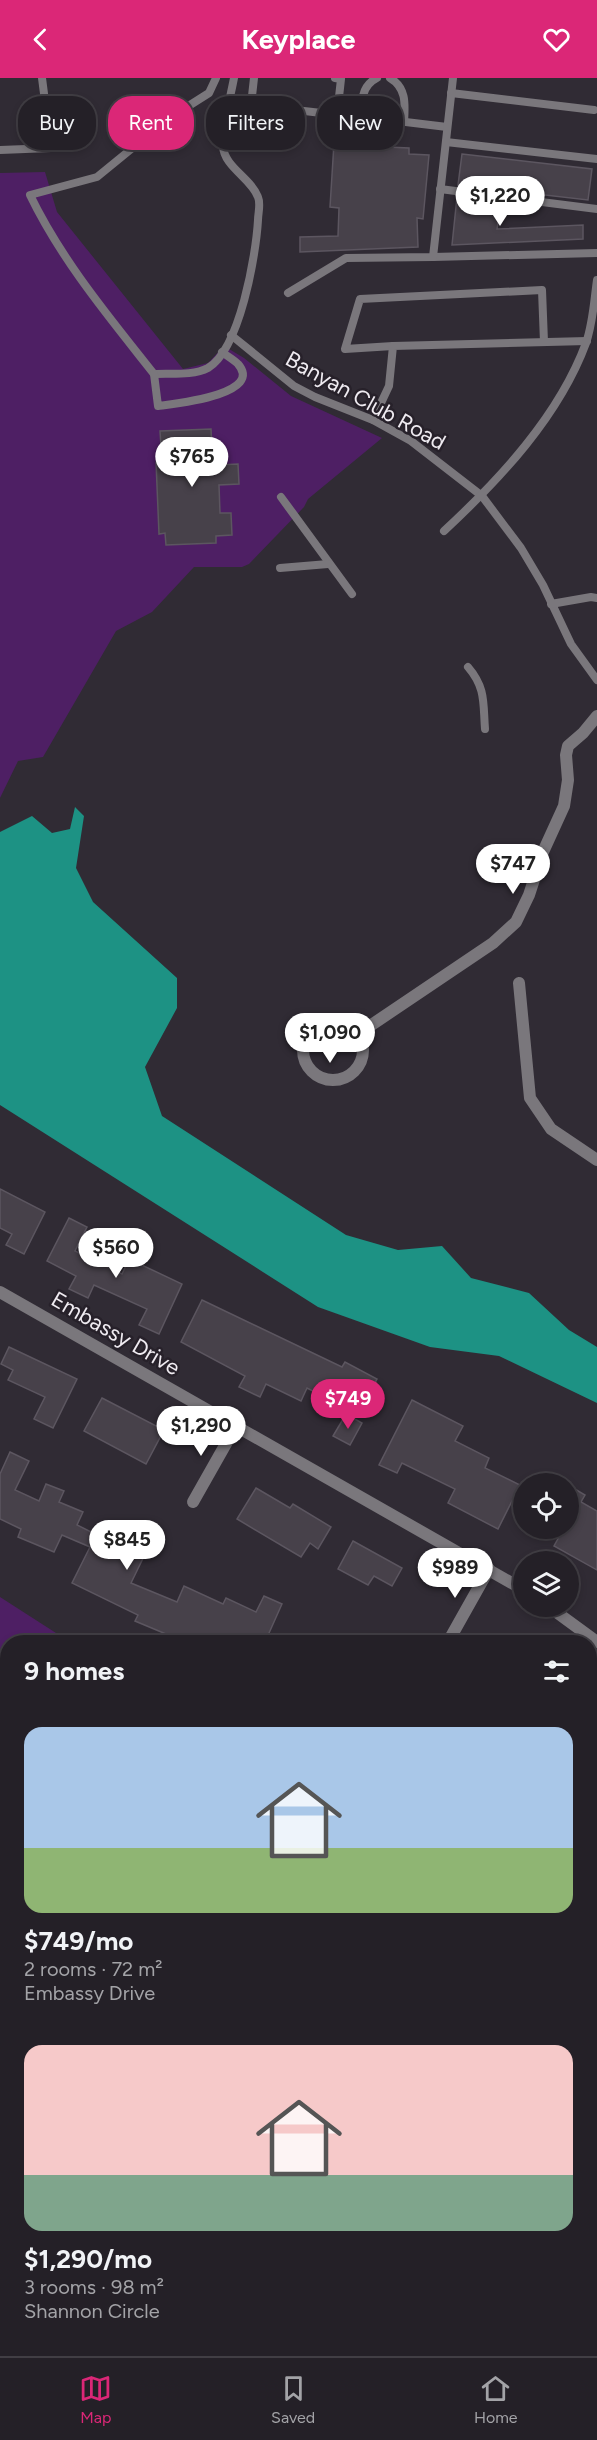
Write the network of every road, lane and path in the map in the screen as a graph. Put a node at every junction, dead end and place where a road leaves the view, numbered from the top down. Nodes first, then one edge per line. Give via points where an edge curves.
1 (42, 78) edge
2 (216, 78) edge
3 (234, 78) edge
4 (254, 78) edge
5 (335, 78) edge
6 (378, 78) edge
7 (390, 78) edge
8 (453, 78) edge
9 (451, 93) junction
10 (339, 96) edge
11 (363, 96) edge
12 (594, 110) dead end
13 (317, 113) edge
14 (404, 122) joint
15 (447, 127) junction
16 (446, 142) junction
17 (0, 150) edge
18 (597, 159) edge
19 (440, 189) junction
20 (597, 209) edge
21 (597, 253) edge
22 (433, 257) junction
23 (597, 280) edge
24 (288, 293) dead end
25 (231, 335) junction
26 (586, 340) junction
27 (544, 342) junction
28 (393, 346) junction
29 (222, 352) junction
30 (154, 374) junction
31 (373, 420) junction
32 (482, 496) junction
33 (281, 497) dead end
34 (444, 531) dead end
35 (328, 564) junction
36 (280, 568) dead end
37 (352, 594) dead end
38 (597, 598) edge
39 (551, 604) junction
40 (468, 667) dead end
41 (597, 680) edge
42 (597, 716) edge
43 (485, 729) dead end
44 (519, 983) dead end
45 (358, 1034) junction
46 (597, 1160) edge
47 (0, 1292) edge
48 (236, 1426) junction
49 (193, 1502) dead end
50 (489, 1569) junction
51 (513, 1583) edge
52 (563, 1617) edge
53 (452, 1635) edge
54 (587, 1635) edge

1 - 17 lane via 51,148
2 - 30 lane via 209,93 168,119 97,177 30,195 67,262
3 - 25 lane via 223,147 228,160 259,200 256,253
4 - 13 lane via 251,105
5 - 10 lane via 341,79
6 - 11 lane
7 - 14 lane via 401,86
8 - 9 lane
9 - 12 lane
9 - 15 lane
14 - 15 lane
15 - 16 lane
16 - 18 lane
16 - 19 lane
19 - 20 lane
19 - 22 lane
21 - 22 lane
22 - 24 lane via 346,258
23 - 26 lane
25 - 29 lane
25 - 31 lane, Banyan Club Road via 294,386
26 - 27 lane
26 - 32 lane via 562,395
27 - 28 lane
27 - 28 lane via 542,290 360,299 345,349
28 - 31 lane via 389,386
29 - 30 lane via 208,368
29 - 30 lane via 239,365 242,373 240,382 228,391 191,402 158,406
31 - 32 lane, Banyan Club Road via 411,441
32 - 34 lane
32 - 39 lane, Banyan Club Road via 521,548
33 - 35 lane
35 - 36 lane
35 - 37 lane
38 - 39 lane
39 - 41 lane, Banyan Club Road via 571,644
40 - 43 lane via 483,691
42 - 45 street via 568,746 564,806 516,922 493,943
44 - 46 street via 530,1098 551,1129
45 - 45 street via 362,1059 351,1074 333,1080 308,1067 304,1059 305,1038 319,1023 339,1020
47 - 48 street, Embassy Drive
48 - 49 street
48 - 50 street, Embassy Drive
50 - 51 street, Embassy Drive
50 - 53 street
52 - 54 street

